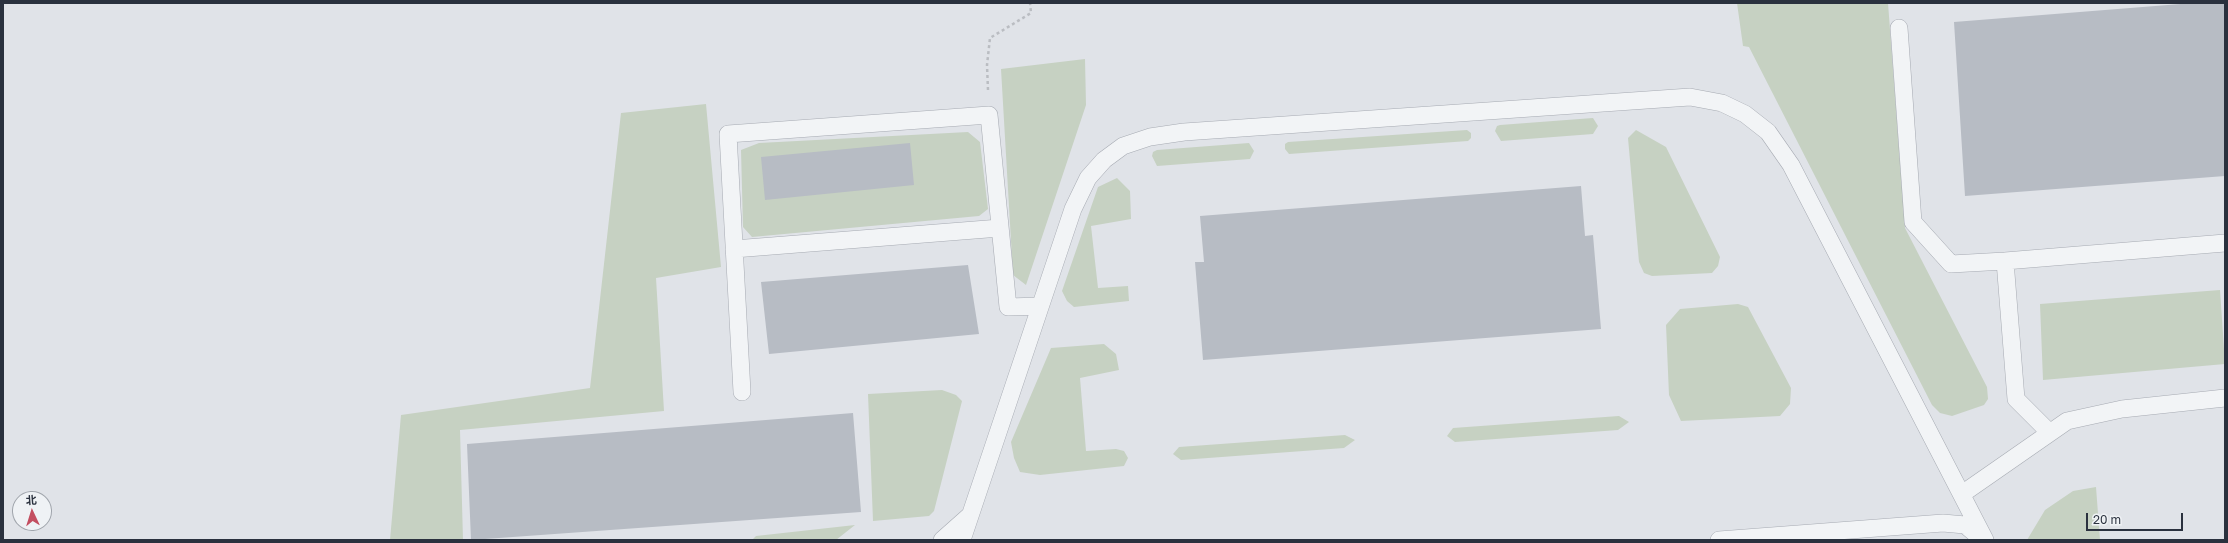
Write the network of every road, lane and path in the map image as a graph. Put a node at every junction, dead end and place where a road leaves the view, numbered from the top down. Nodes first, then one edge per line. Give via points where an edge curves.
1 (1030, 3) edge
2 (1899, 28) dead end
3 (989, 115) junction
4 (1000, 228) junction
5 (2225, 243) edge
6 (734, 249) junction
7 (2005, 261) junction
8 (1040, 306) junction
9 (742, 392) dead end
10 (2225, 398) edge
11 (2049, 432) junction
12 (1962, 494) junction
13 (971, 514) junction
14 (942, 540) edge
15 (962, 540) edge
16 (1719, 540) edge
17 (1984, 540) edge

1 - 3 path via 1031,13 990,38 987,65
2 - 7 lane via 1913,222 1952,264
3 - 4 lane
3 - 6 lane via 728,134
4 - 6 lane
4 - 8 lane via 1008,307
5 - 7 lane
6 - 9 lane
7 - 11 lane via 2016,399
8 - 12 lane via 1073,209 1088,178 1104,160 1123,146 1150,137 1690,97 1722,103 1745,114 1768,132 1791,164
8 - 13 lane
10 - 11 lane via 2122,409 2066,421
11 - 12 lane
12 - 17 lane
13 - 14 lane
13 - 15 lane
16 - 17 lane via 1943,523 1965,525

